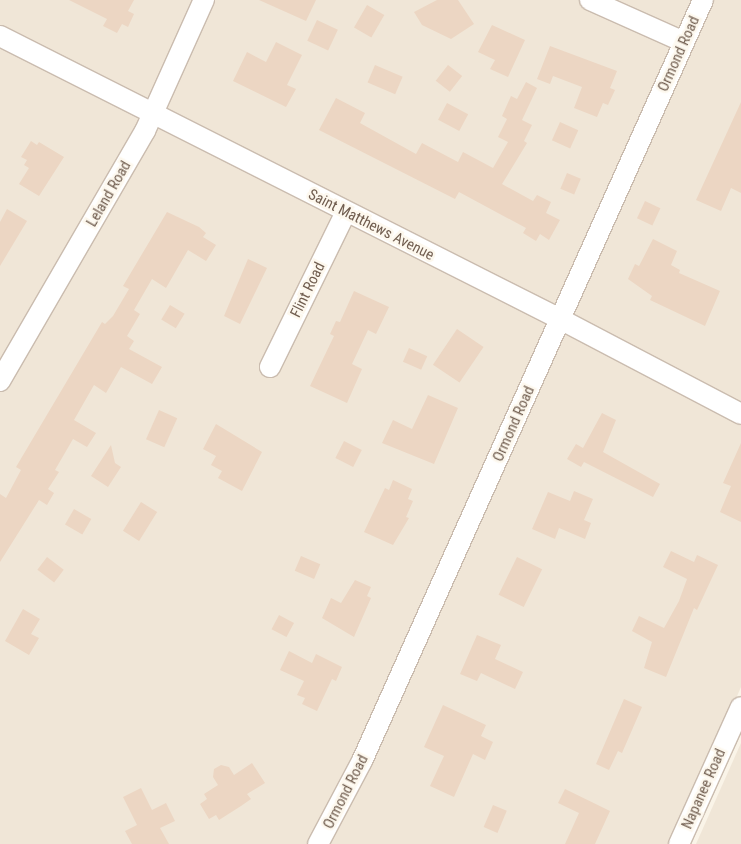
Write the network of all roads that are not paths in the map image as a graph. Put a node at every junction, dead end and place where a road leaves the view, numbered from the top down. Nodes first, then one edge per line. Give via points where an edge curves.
1 (204, 0) edge
2 (590, 0) edge
3 (702, 0) edge
4 (0, 36) edge
5 (684, 42) junction
6 (152, 114) junction
7 (346, 212) junction
8 (560, 319) junction
9 (270, 367) dead end
10 (0, 381) edge
11 (741, 414) edge
12 (741, 708) edge
13 (318, 844) edge
14 (679, 844) edge

1 - 6 street, Leland Road
2 - 5 street
3 - 5 street, Ormond Road
4 - 6 street, Saint Matthews Avenue
5 - 8 street, Ormond Road
6 - 7 street, Saint Matthews Avenue
6 - 10 street, Leland Road
7 - 8 street, Saint Matthews Avenue
7 - 9 street, Flint Road
8 - 11 street, Saint Matthews Avenue
8 - 13 street, Ormond Road via 362,762
12 - 14 street, Napanee Road

